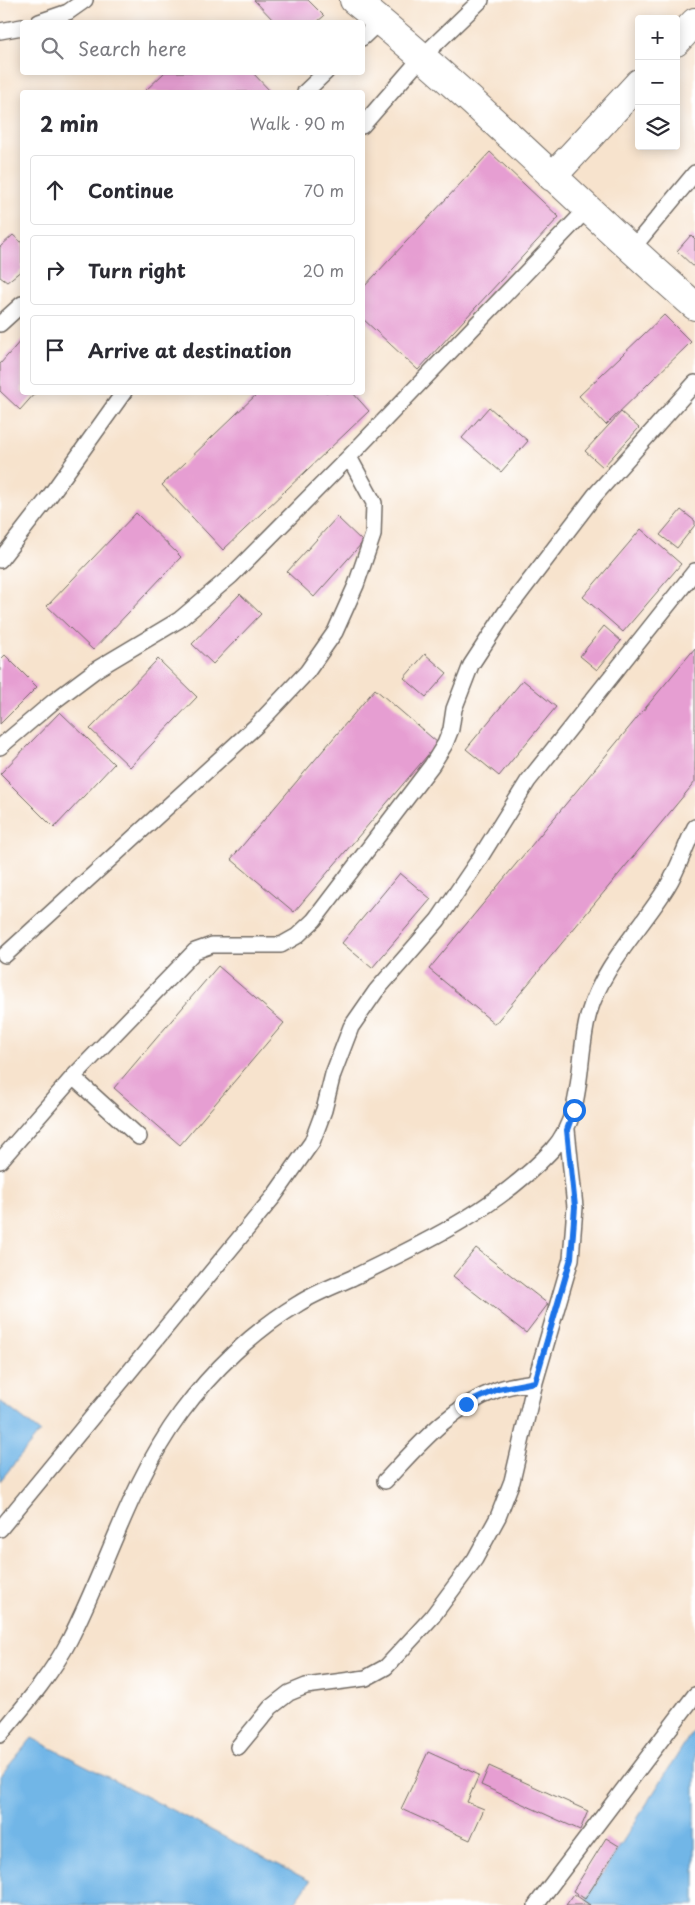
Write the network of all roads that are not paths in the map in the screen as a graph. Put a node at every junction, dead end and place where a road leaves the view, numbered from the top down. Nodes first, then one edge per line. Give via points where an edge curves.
1 (85, 0) edge
2 (354, 0) edge
3 (481, 0) edge
4 (45, 20) edge
5 (695, 22) edge
6 (20, 27) edge
7 (0, 30) edge
8 (371, 30) edge
9 (680, 38) edge
10 (422, 57) junction
11 (323, 75) edge
12 (635, 87) edge
13 (307, 90) edge
14 (365, 123) edge
15 (695, 173) edge
16 (552, 177) junction
17 (587, 210) junction
18 (631, 250) junction
19 (20, 306) edge
20 (695, 306) edge
21 (0, 324) edge
22 (695, 383) edge
23 (122, 395) edge
24 (349, 458) junction
25 (0, 560) edge
26 (695, 571) edge
27 (0, 747) edge
28 (695, 827) edge
29 (4, 955) dead end
30 (73, 1077) junction
31 (567, 1130) junction
32 (139, 1137) dead end
33 (0, 1161) edge
34 (535, 1382) junction
35 (385, 1481) dead end
36 (0, 1529) edge
37 (695, 1694) edge
38 (0, 1735) edge
39 (238, 1748) dead end
40 (536, 1905) edge

1 - 4 lane via 68,12
2 - 8 street
3 - 10 lane
5 - 9 street
6 - 7 lane
8 - 10 street
10 - 14 lane
10 - 16 street
11 - 13 lane
12 - 16 street
15 - 18 lane
16 - 17 street
17 - 18 street
17 - 24 lane
18 - 20 street
19 - 21 lane
22 - 30 lane via 596,495 506,613 471,664 454,709 451,729 432,766 314,920 281,945 212,945 195,951
23 - 25 lane
24 - 27 lane via 216,589 179,620 97,669
24 - 29 lane via 374,503 373,535 335,632 306,672 256,726
26 - 36 lane via 528,781 438,920 361,1012 351,1027 333,1074 312,1142 274,1196
28 - 31 lane via 669,884 603,979 581,1053 574,1110
30 - 32 lane
30 - 33 lane
31 - 34 lane via 575,1207 571,1258
31 - 38 lane via 554,1148 525,1176 478,1212 301,1302 240,1347 181,1413 127,1510 69,1642 40,1686
34 - 35 lane via 498,1389 466,1404 429,1434
34 - 39 lane via 512,1482 498,1517 475,1558 432,1617 386,1667 366,1678 306,1686 288,1693 271,1707
37 - 40 lane

